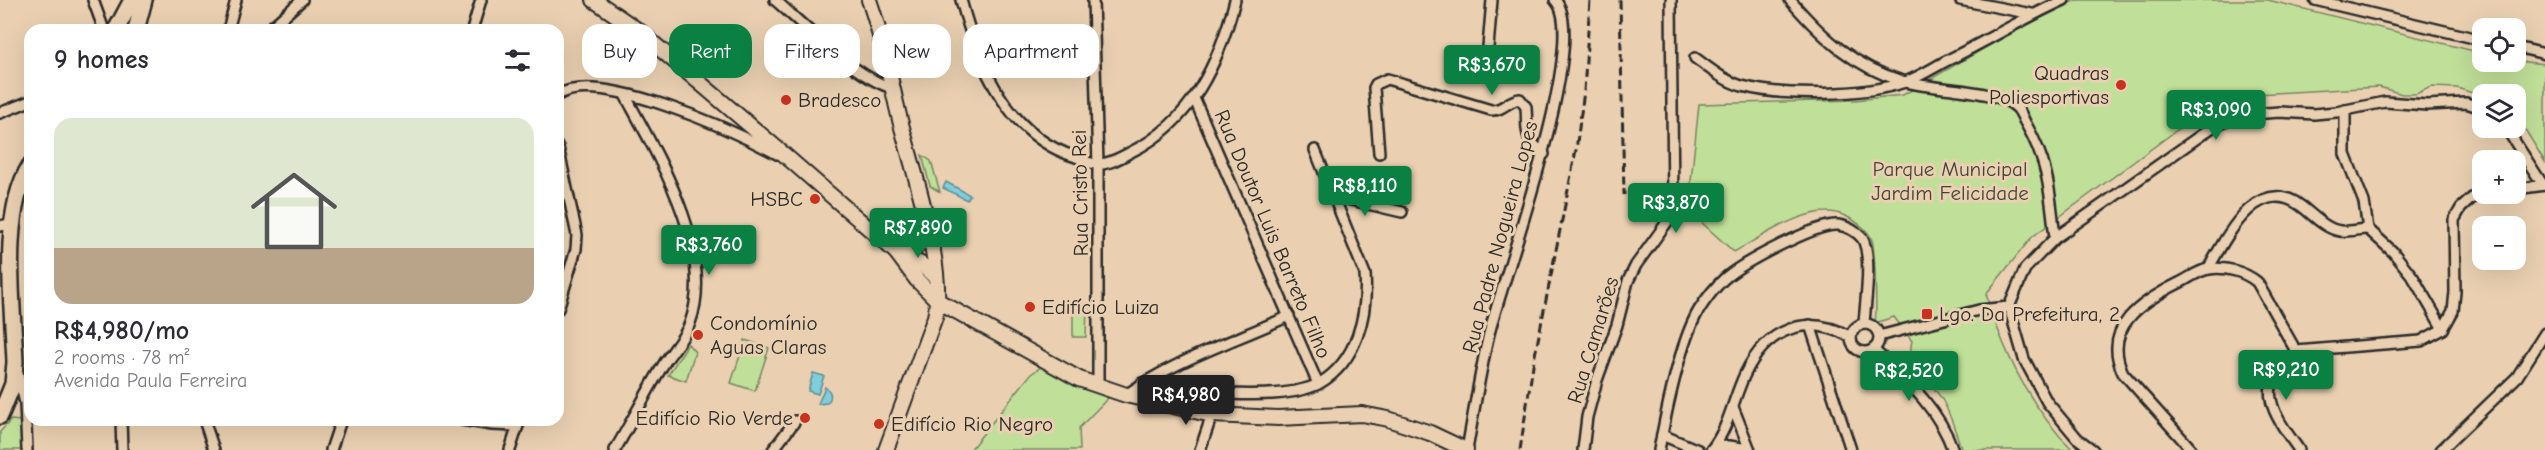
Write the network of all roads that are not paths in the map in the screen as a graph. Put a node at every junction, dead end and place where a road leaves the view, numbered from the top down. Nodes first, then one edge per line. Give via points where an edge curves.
1 (93, 0) edge
2 (132, 0) edge
3 (144, 0) edge
4 (236, 0) edge
5 (302, 0) edge
6 (481, 0) edge
7 (594, 0) edge
8 (774, 0) edge
9 (869, 0) edge
10 (961, 0) edge
11 (1094, 0) edge
12 (1235, 0) edge
13 (1492, 0) edge
14 (1555, 0) edge
15 (1671, 0) edge
16 (1790, 0) edge
17 (1960, 0) edge
18 (2064, 0) edge
19 (2315, 0) edge
20 (2032, 14) junction
21 (102, 24) edge
22 (119, 24) edge
23 (138, 24) edge
24 (230, 24) edge
25 (275, 24) edge
26 (474, 24) edge
27 (2472, 38) edge
28 (1488, 47) dead end
29 (2526, 49) edge
30 (2545, 54) edge
31 (1695, 58) dead end
32 (1905, 82) junction
33 (892, 88) junction
34 (564, 92) edge
35 (625, 95) junction
36 (1194, 98) junction
37 (24, 103) edge
38 (2472, 105) edge
39 (2345, 110) junction
40 (0, 113) edge
41 (2513, 138) edge
42 (1315, 150) dead end
43 (1379, 153) dead end
44 (1544, 154) junction
45 (792, 162) junction
46 (1098, 164) junction
47 (564, 175) edge
48 (24, 176) edge
49 (2544, 184) edge
50 (2526, 187) edge
51 (1334, 196) junction
52 (2472, 198) edge
53 (1402, 212) dead end
54 (7, 229) edge
55 (2368, 229) junction
56 (929, 235) junction
57 (2055, 238) junction
58 (0, 251) edge
59 (896, 252) junction
60 (2208, 268) junction
61 (6, 278) edge
62 (936, 278) junction
63 (564, 289) edge
64 (938, 301) junction
65 (2009, 307) junction
66 (1289, 316) junction
67 (1864, 324) junction
68 (1810, 325) junction
69 (2443, 329) junction
70 (2545, 333) edge
71 (1879, 336) junction
72 (1851, 337) junction
73 (1873, 349) junction
74 (2296, 351) junction
75 (15, 362) junction
76 (1142, 383) junction
77 (1318, 384) junction
78 (1098, 385) junction
79 (1126, 395) junction
80 (24, 399) edge
81 (1733, 407) junction
82 (1212, 415) junction
83 (0, 416) edge
84 (795, 421) dead end
85 (26, 426) edge
86 (121, 426) edge
87 (206, 426) edge
88 (339, 426) edge
89 (518, 426) edge
90 (1662, 435) junction
91 (1713, 449) edge
92 (1750, 449) edge
93 (27, 450) edge
94 (122, 450) edge
95 (214, 450) edge
96 (331, 450) edge
97 (510, 450) edge
98 (615, 450) edge
99 (772, 450) edge
100 (886, 450) edge
101 (1200, 450) edge
102 (1466, 450) edge
103 (1583, 450) edge
104 (1659, 450) edge
105 (1698, 450) edge
106 (1851, 450) edge
107 (1953, 450) edge
108 (2093, 450) edge
109 (2192, 450) edge
110 (2299, 450) edge
111 (2441, 450) edge

1 - 21 street
2 - 22 main road
3 - 23 main road
4 - 24 street
5 - 25 street
6 - 26 street
7 - 45 main road via 639,31
8 - 33 street via 861,73
9 - 33 main road
10 - 46 street via 982,63 1002,102 1029,133 1057,152
11 - 46 street, Rua Cristo Rei
12 - 36 street via 1225,40
13 - 28 street
14 - 44 street, Rua Padre Nogueira Lopes via 1563,15 1563,46
15 - 103 street, Rua Camarões via 1673,205 1670,218 1628,280 1587,417
16 - 32 street via 1817,32 1847,55
17 - 20 street
18 - 20 street
19 - 27 street
20 - 32 street
29 - 30 street
31 - 32 street via 1740,85 1774,92 1843,93
32 - 57 street via 1998,98 2016,108 2047,171
33 - 56 main road
34 - 35 street via 577,87
35 - 45 street via 695,116
35 - 98 street via 669,179 686,222 695,269 695,295 688,327
36 - 46 street via 1169,128 1145,146
36 - 66 street, Rua Doutor Luis Barreto Filho
37 - 40 street
38 - 39 street via 2385,102
39 - 55 street via 2345,154 2364,202
39 - 57 street via 2238,115 2214,126
41 - 49 street
42 - 51 street
43 - 44 street via 1374,88 1387,79 1491,110 1520,99 1527,106 1527,139
44 - 102 street, Rua Padre Nogueira Lopes via 1489,333
45 - 59 main road
46 - 78 street, Rua Cristo Rei
47 - 63 street via 577,235
48 - 54 main road
49 - 50 street
51 - 53 street
51 - 77 street via 1360,258 1367,293 1351,353
52 - 69 street via 2454,220 2455,292 2453,311
54 - 58 street
54 - 61 main road
55 - 60 street via 2340,231 2289,199 2275,196 2258,202 2237,220
55 - 69 street via 2413,277
56 - 59 main road via 914,249
56 - 62 main road
57 - 65 street via 2025,269
59 - 62 main road via 921,264
59 - 64 main road
60 - 74 street via 2248,275 2258,282
60 - 109 street via 2140,307 2120,331 2116,346 2116,359 2123,373
61 - 75 main road
62 - 64 main road
64 - 78 main road via 1079,379
64 - 100 main road
65 - 71 street via 1979,310
65 - 108 street via 2024,359 2047,402 2077,438
66 - 76 street
66 - 77 street, Rua Doutor Luis Barreto Filho
67 - 71 street via 1872,326
67 - 72 street
67 - 90 street via 1867,253 1862,238 1850,228 1820,227 1743,266 1710,293 1697,313
68 - 72 street via 1835,329
68 - 81 street via 1786,330 1757,354
68 - 106 street
69 - 74 street via 2421,341
70 - 111 street via 2517,377
71 - 73 street
72 - 73 street via 1861,351
73 - 107 street via 1931,407
74 - 110 street via 2274,377 2270,392 2273,408
75 - 80 street
75 - 83 main road via 14,384
76 - 77 street via 1195,394 1263,395
76 - 79 street
78 - 79 main road
79 - 82 main road
81 - 91 street
81 - 92 street
82 - 101 street
82 - 102 main road via 1278,418 1362,414 1430,433
84 - 99 street
85 - 93 street
86 - 94 street
87 - 95 street
88 - 96 street
89 - 97 street
90 - 104 street
90 - 105 street
91 - 92 street

